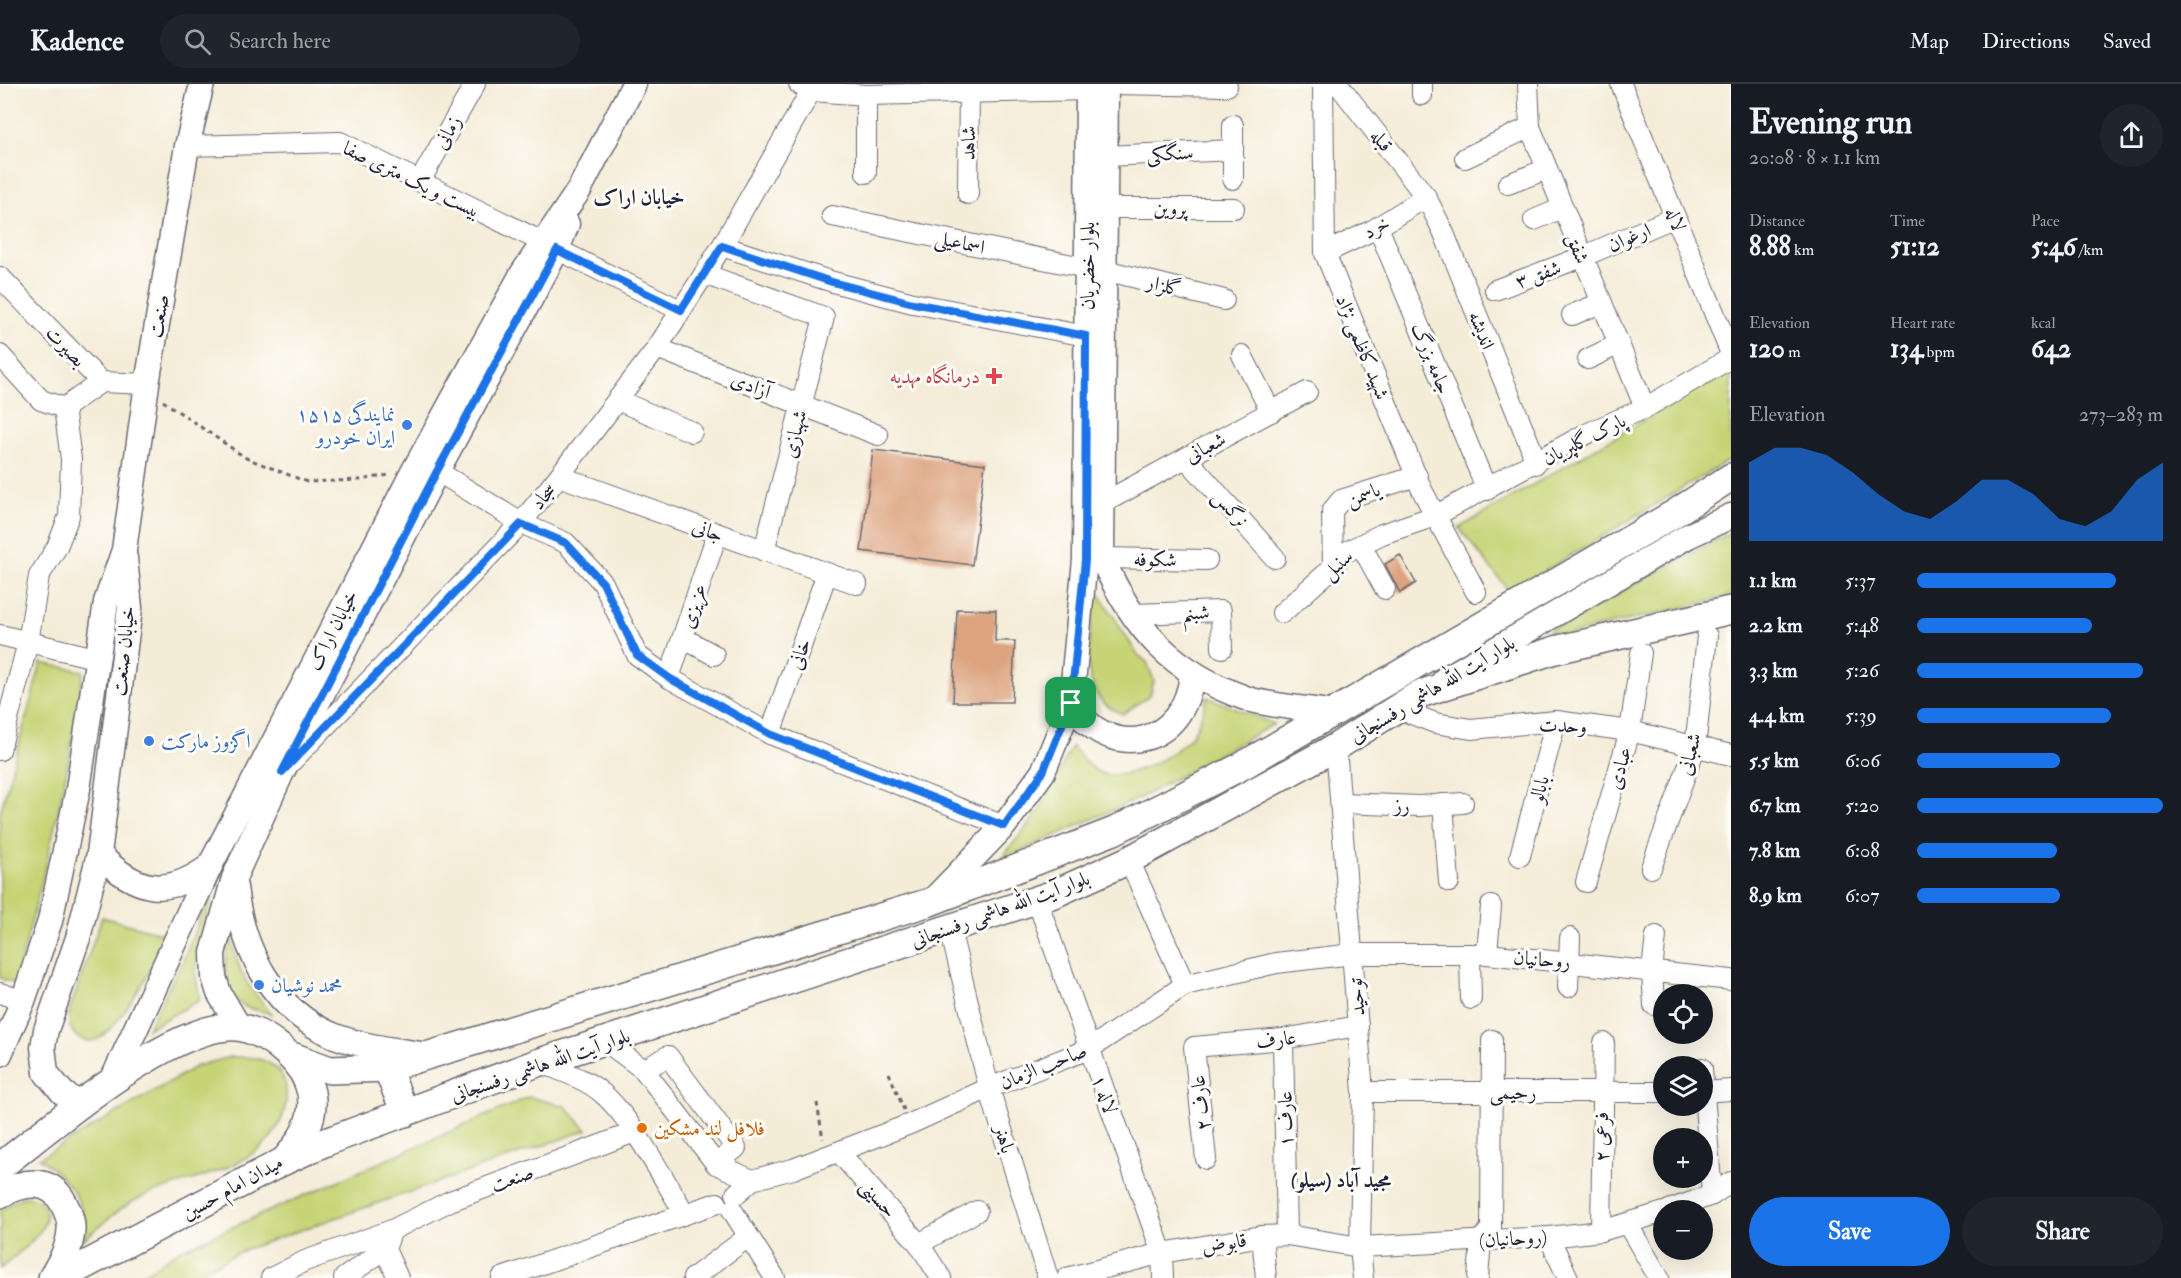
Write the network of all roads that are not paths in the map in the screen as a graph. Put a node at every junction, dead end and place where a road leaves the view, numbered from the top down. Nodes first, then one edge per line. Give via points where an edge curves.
1 (202, 84) edge
2 (475, 84) edge
3 (634, 84) edge
4 (1113, 84) edge
5 (1323, 84) edge
6 (1338, 84) edge
7 (1528, 84) edge
8 (1622, 84) edge
9 (809, 86) edge
10 (1094, 86) edge
11 (1227, 86) dead end
12 (969, 88) edge
13 (866, 95) junction
14 (1233, 124) dead end
15 (1530, 127) junction
16 (187, 146) junction
17 (1233, 150) junction
18 (1106, 156) junction
19 (1465, 158) dead end
20 (1547, 169) junction
21 (866, 173) dead end
22 (1233, 179) dead end
23 (420, 181) junction
24 (1508, 184) dead end
25 (968, 194) dead end
26 (1426, 197) junction
27 (1105, 208) junction
28 (1234, 208) dead end
29 (1562, 208) junction
30 (832, 216) dead end
31 (1676, 217) junction
32 (1534, 220) dead end
33 (1378, 227) junction
34 (550, 246) junction
35 (722, 246) junction
36 (1325, 253) junction
37 (1582, 257) junction
38 (1096, 269) junction
39 (704, 274) junction
40 (0, 277) edge
41 (1495, 290) dead end
42 (1224, 300) dead end
43 (1601, 303) junction
44 (681, 310) junction
45 (1572, 315) dead end
46 (1086, 336) junction
47 (1619, 344) junction
48 (657, 348) junction
49 (1731, 354) edge
50 (0, 355) edge
51 (1242, 355) dead end
52 (1731, 358) edge
53 (1588, 359) dead end
54 (101, 382) junction
55 (146, 387) junction
56 (1307, 392) dead end
57 (617, 400) junction
58 (801, 405) junction
59 (64, 408) junction
60 (1645, 408) junction
61 (1271, 412) junction
62 (692, 432) dead end
63 (878, 435) dead end
64 (1186, 458) junction
65 (1535, 464) junction
66 (437, 471) junction
67 (560, 476) junction
68 (1417, 476) junction
69 (1731, 477) edge
70 (1731, 488) edge
71 (1487, 490) junction
72 (1103, 503) junction
73 (1672, 515) junction
74 (1435, 516) junction
75 (1731, 516) edge
76 (521, 524) junction
77 (717, 534) junction
78 (1361, 544) junction
79 (124, 550) junction
80 (764, 551) junction
81 (1102, 558) junction
82 (1275, 558) dead end
83 (1207, 560) dead end
84 (1333, 566) junction
85 (827, 573) junction
86 (857, 584) dead end
87 (1385, 589) dead end
88 (1476, 592) dead end
89 (1731, 610) edge
90 (1282, 613) dead end
91 (1133, 614) junction
92 (0, 635) edge
93 (1707, 636) dead end
94 (683, 638) junction
95 (28, 642) junction
96 (1222, 648) dead end
97 (1641, 653) dead end
98 (714, 655) dead end
99 (99, 659) junction
100 (1192, 674) junction
101 (669, 678) junction
102 (1420, 694) junction
103 (1071, 703) junction
104 (1396, 708) junction
105 (1334, 713) junction
106 (1556, 721) junction
107 (1630, 731) junction
108 (770, 734) junction
109 (1336, 747) junction
110 (1695, 748) junction
111 (0, 750) edge
112 (1731, 755) edge
113 (282, 772) junction
114 (1341, 803) junction
115 (1463, 803) dead end
116 (1443, 804) junction
117 (1004, 826) junction
118 (99, 854) junction
119 (1521, 856) dead end
120 (1129, 860) junction
121 (210, 866) junction
122 (1651, 868) dead end
123 (234, 878) junction
124 (1449, 882) dead end
125 (1586, 882) dead end
126 (1037, 900) junction
127 (930, 903) junction
128 (1491, 906) dead end
129 (950, 929) junction
130 (1656, 936) dead end
131 (1570, 938) dead end
132 (1353, 954) junction
133 (1479, 955) junction
134 (1568, 962) junction
135 (1652, 971) junction
136 (1731, 980) edge
137 (1185, 985) junction
138 (1568, 987) dead end
139 (0, 993) edge
140 (1471, 999) dead end
141 (23, 1001) junction
142 (1653, 1005) dead end
143 (1358, 1026) junction
144 (239, 1027) junction
145 (1283, 1039) junction
146 (1492, 1040) dead end
147 (605, 1041) junction
148 (1604, 1043) dead end
149 (1194, 1047) joint
150 (1089, 1049) junction
151 (0, 1054) edge
152 (289, 1055) junction
153 (426, 1055) junction
154 (540, 1062) junction
155 (387, 1068) junction
156 (644, 1070) junction
157 (111, 1083) junction
158 (989, 1088) junction
159 (1731, 1090) edge
160 (1713, 1091) edge
161 (1364, 1092) junction
162 (1490, 1092) junction
163 (1602, 1092) junction
164 (1653, 1092) edge
165 (80, 1104) junction
166 (405, 1113) junction
167 (1706, 1116) edge
168 (634, 1132) junction
169 (832, 1154) junction
170 (1206, 1159) dead end
171 (284, 1161) junction
172 (716, 1164) junction
173 (0, 1167) edge
174 (752, 1180) junction
175 (1731, 1182) edge
176 (0, 1194) edge
177 (1713, 1195) junction
178 (1698, 1200) edge
179 (728, 1203) junction
180 (977, 1211) dead end
181 (685, 1214) junction
182 (1653, 1216) edge
183 (1628, 1225) junction
184 (392, 1230) junction
185 (1601, 1231) junction
186 (1287, 1235) junction
187 (1262, 1236) junction
188 (748, 1237) junction
189 (1549, 1237) junction
190 (1481, 1240) junction
191 (919, 1244) junction
192 (123, 1245) junction
193 (1360, 1247) junction
194 (385, 1249) junction
195 (1162, 1253) junction
196 (52, 1278) edge
197 (60, 1278) edge
198 (85, 1278) edge
199 (271, 1278) edge
200 (344, 1278) edge
201 (398, 1278) edge
202 (502, 1278) edge
203 (693, 1278) edge
204 (775, 1278) edge
205 (940, 1278) edge
206 (1048, 1278) edge
207 (1067, 1278) edge
208 (1163, 1278) edge
209 (1266, 1278) edge
210 (1363, 1278) edge
211 (1478, 1278) edge
212 (1568, 1278) edge
213 (1659, 1278) edge

1 - 16 main road, صنعت
2 - 23 street, زمانی
3 - 34 main road, خیابان اراک
4 - 11 street
5 - 36 street, شهید کاظمی نژاد
6 - 26 street, قبله
7 - 15 street, شفق
8 - 31 street, لاله
9 - 13 street
9 - 35 street, سجاد
10 - 12 street
10 - 18 main road, بلوار خضریان
10 - 38 main road, بلوار خضریان
12 - 13 street
12 - 25 street, شاهد
13 - 21 street
14 - 17 street
15 - 19 street
15 - 20 street, شفق
16 - 23 street, بیست و یک متری صفا via 340,142
16 - 55 main road, صنعت
17 - 18 street, سنگکی
17 - 22 street
18 - 27 main road, بلوار خضریان
20 - 24 street
20 - 29 street, شفق
23 - 34 street, بیست و یک متری صفا
26 - 33 street, خرد
26 - 65 street, اندیشه
27 - 28 street, پروین
27 - 38 main road, بلوار خضریان
29 - 32 street
29 - 37 street, شفق
30 - 38 street, اسماعیلی
31 - 37 street, ارغوان
31 - 49 street, لاله
33 - 36 street, خرد
33 - 71 street, جامه بزرگ
34 - 44 street, بیست و یک متری صفا
34 - 66 main road, خیابان اراک
34 - 121 main road, خیابان اراک via 516,284 413,472
35 - 39 street, سجاد
35 - 46 street via 832,282 913,303
36 - 68 street, شهید کاظمی نژاد
37 - 41 street, شفق ۳
37 - 43 street, شفق
38 - 42 street, گلزار
38 - 46 main road, بلوار خضریان
38 - 72 main road, بلوار خضریان
39 - 44 street, سجاد
39 - 58 street, شهبازی via 824,317
40 - 54 street, بصیرت
43 - 45 street
43 - 47 street, شفق
44 - 48 street, سجاد
46 - 103 main road, بلوار خضریان via 1085,560
47 - 53 street
47 - 60 street, شفق
48 - 57 street, سجاد
48 - 58 street, آزادی
50 - 59 street via 41,400
51 - 61 street
52 - 60 street, پارک گلپریان
54 - 55 street, بصیرت
54 - 59 street
55 - 79 main road, صنعت
56 - 61 street, شعبانی
57 - 62 street
57 - 67 street, سجاد
58 - 63 street, آزادی
58 - 80 street, شهبازی
59 - 95 street via 71,459 69,516 57,547 39,576
60 - 65 street, پارک گلپریان via 1584,435
61 - 64 street, شعبانی
64 - 72 street, شعبانی
64 - 82 street, نرگس
65 - 71 street, پارک گلپریان
66 - 76 street
66 - 113 main road, خیابان اراک
67 - 76 street, سجاد
67 - 77 street, جانی
68 - 74 street, شهید کاظمی نژاد
68 - 84 street, یاسمن via 1341,500 1332,511
69 - 73 highway
70 - 73 main road, بلوار آیت الله هاشمی رفسنجانی
71 - 74 street, پارک گلپریان
72 - 81 main road, بلوار خضریان
73 - 105 highway, بلوار آیت الله هاشمی رفسنجانی
74 - 78 street, سنبل
74 - 88 street, شهید کاظمی نژاد
75 - 102 main road, بلوار آیت الله هاشمی رفسنجانی via 1688,536
76 - 101 street via 566,543 603,583 637,655
76 - 113 street, سجاد
77 - 80 street, جانی
77 - 94 street, عزیزی
78 - 84 street, سنبل
78 - 87 street
79 - 99 main road, خیابان صنعت via 106,602
79 - 118 main road, خیابان صنعت via 130,608
80 - 85 street, جانی
81 - 83 street, شکوفه
81 - 91 main road, بلوار خضریان via 1119,596
84 - 90 street, سنبل
85 - 86 street, جانی
85 - 108 street, خانی
89 - 102 highway via 1554,650
91 - 96 street, شبنم via 1221,611
91 - 100 main road, بلوار خضریان via 1152,639
92 - 95 street
93 - 110 street, شعبانی
94 - 98 street
94 - 101 street, عزیزی
95 - 99 street
95 - 111 street
97 - 107 street, عبادی
99 - 141 main road, خیابان صنعت via 78,789 50,921
100 - 103 main road via 1190,693 1182,711 1153,736 1114,739 1089,725
100 - 105 main road, بلوار خضریان via 1250,699
101 - 108 street
102 - 104 highway, بلوار آیت الله هاشمی رفسنجانی
103 - 117 main road, بلوار خضریان via 1043,772
104 - 106 street, وحدت via 1435,723 1471,729
104 - 109 highway, بلوار آیت الله هاشمی رفسنجانی
105 - 127 highway, بلوار آیت الله هاشمی رفسنجانی via 1242,766 1114,831
106 - 107 street, وحدت
106 - 119 street, بابالو
107 - 110 street, وحدت
107 - 125 street, عبادی
108 - 117 street
109 - 114 street, توحید
109 - 120 highway, بلوار آیت الله هاشمی رفسنجانی
110 - 112 street, وحدت
110 - 122 street, شعبانی
113 - 123 main road, خیابان اراک
114 - 116 street, رز
114 - 132 street, توحید
115 - 116 street, رز
116 - 124 street
117 - 127 main road, بلوار خضریان
118 - 121 main road via 131,879 157,887 183,884
118 - 165 main road, خیابان صنعت via 78,938 43,1047 46,1073 53,1084
120 - 126 highway, بلوار آیت الله هاشمی رفسنجانی
120 - 137 street
121 - 157 main road, خیابان اراک
123 - 144 main road, خیابان اراک via 213,953 217,985
123 - 153 main road via 238,915 254,958 298,1016 337,1036
126 - 129 highway, بلوار آیت الله هاشمی رفسنجانی
126 - 150 street, لاله ۱
127 - 153 highway, بلوار آیت الله هاشمی رفسنجانی
128 - 133 street
129 - 147 highway, بلوار آیت الله هاشمی رفسنجانی
129 - 158 street, باهنر
130 - 135 street
131 - 134 street
132 - 133 street, روحانیان
132 - 137 street, صاحب الزمان via 1276,963
132 - 143 street, توحید
133 - 134 street, روحانیان
133 - 140 street
134 - 135 street, روحانیان
134 - 138 street
135 - 136 street, روحانیان
135 - 142 street
137 - 150 street, صاحب الزمان
139 - 141 street
141 - 151 main road, خیابان صنعت
143 - 145 street, عارف
143 - 161 street, توحید
144 - 152 highway, میدان امام حسین via 272,1041
144 - 157 highway via 219,1028 177,1044
145 - 149 street, عارف
145 - 186 street, عارف ۱
146 - 162 street
147 - 154 highway, بلوار آیت الله هاشمی رفسنجانی
147 - 156 street
148 - 163 street, فرعی ۲
149 - 170 street, عارف ۲
150 - 158 street, صاحب الزمان
150 - 195 street, لاله ۱
152 - 155 highway, بلوار آیت الله هاشمی رفسنجانی via 330,1070
152 - 171 highway, میدان امام حسین via 306,1078 311,1103 309,1126
153 - 155 highway, بلوار آیت الله هاشمی رفسنجانی
154 - 166 highway, بلوار آیت الله هاشمی رفسنجانی
154 - 168 street via 602,1093
155 - 166 highway
156 - 172 street
156 - 172 street via 668,1056 736,1148
157 - 165 highway
158 - 169 street, صاحب الزمان
158 - 206 street, باهنر
159 - 160 street
161 - 162 street, رحیمی
161 - 193 street, توحید
162 - 163 street, رحیمی
162 - 190 street via 1491,1229
163 - 164 street, رحیمی
163 - 185 street, فرعی ۲
165 - 173 highway
166 - 171 highway, بلوار آیت الله هاشمی رفسنجانی
167 - 177 street
168 - 181 street
168 - 184 street, صنعت via 450,1201
169 - 174 street, صاحب الزمان
169 - 191 street, حسینی
171 - 192 highway, میدان امام حسین
172 - 174 street
174 - 179 street, صاحب الزمان
175 - 177 street
176 - 196 highway via 19,1185 40,1184 54,1189 63,1201 71,1229 68,1248
177 - 178 street
179 - 181 street, صاحب الزمان
179 - 188 street
180 - 191 street
181 - 202 street, صاحب الزمان
182 - 183 street, (روحانیان)
183 - 185 street, (روحانیان)
183 - 213 street
184 - 194 street
184 - 199 street, صنعت via 305,1261
185 - 189 street, (روحانیان)
186 - 187 street, قابوض
186 - 193 street, قابوض
187 - 195 street, قابوض
187 - 209 street
188 - 203 street
188 - 204 street
189 - 190 street, (روحانیان)
189 - 212 street
190 - 193 street, (روحانیان)
190 - 211 street
191 - 205 street, حسینی
192 - 197 highway, میدان امام حسین
192 - 198 main road
193 - 210 street, توحید
194 - 200 street
194 - 201 street
195 - 207 street, قابوض
195 - 208 street, لاله ۱

